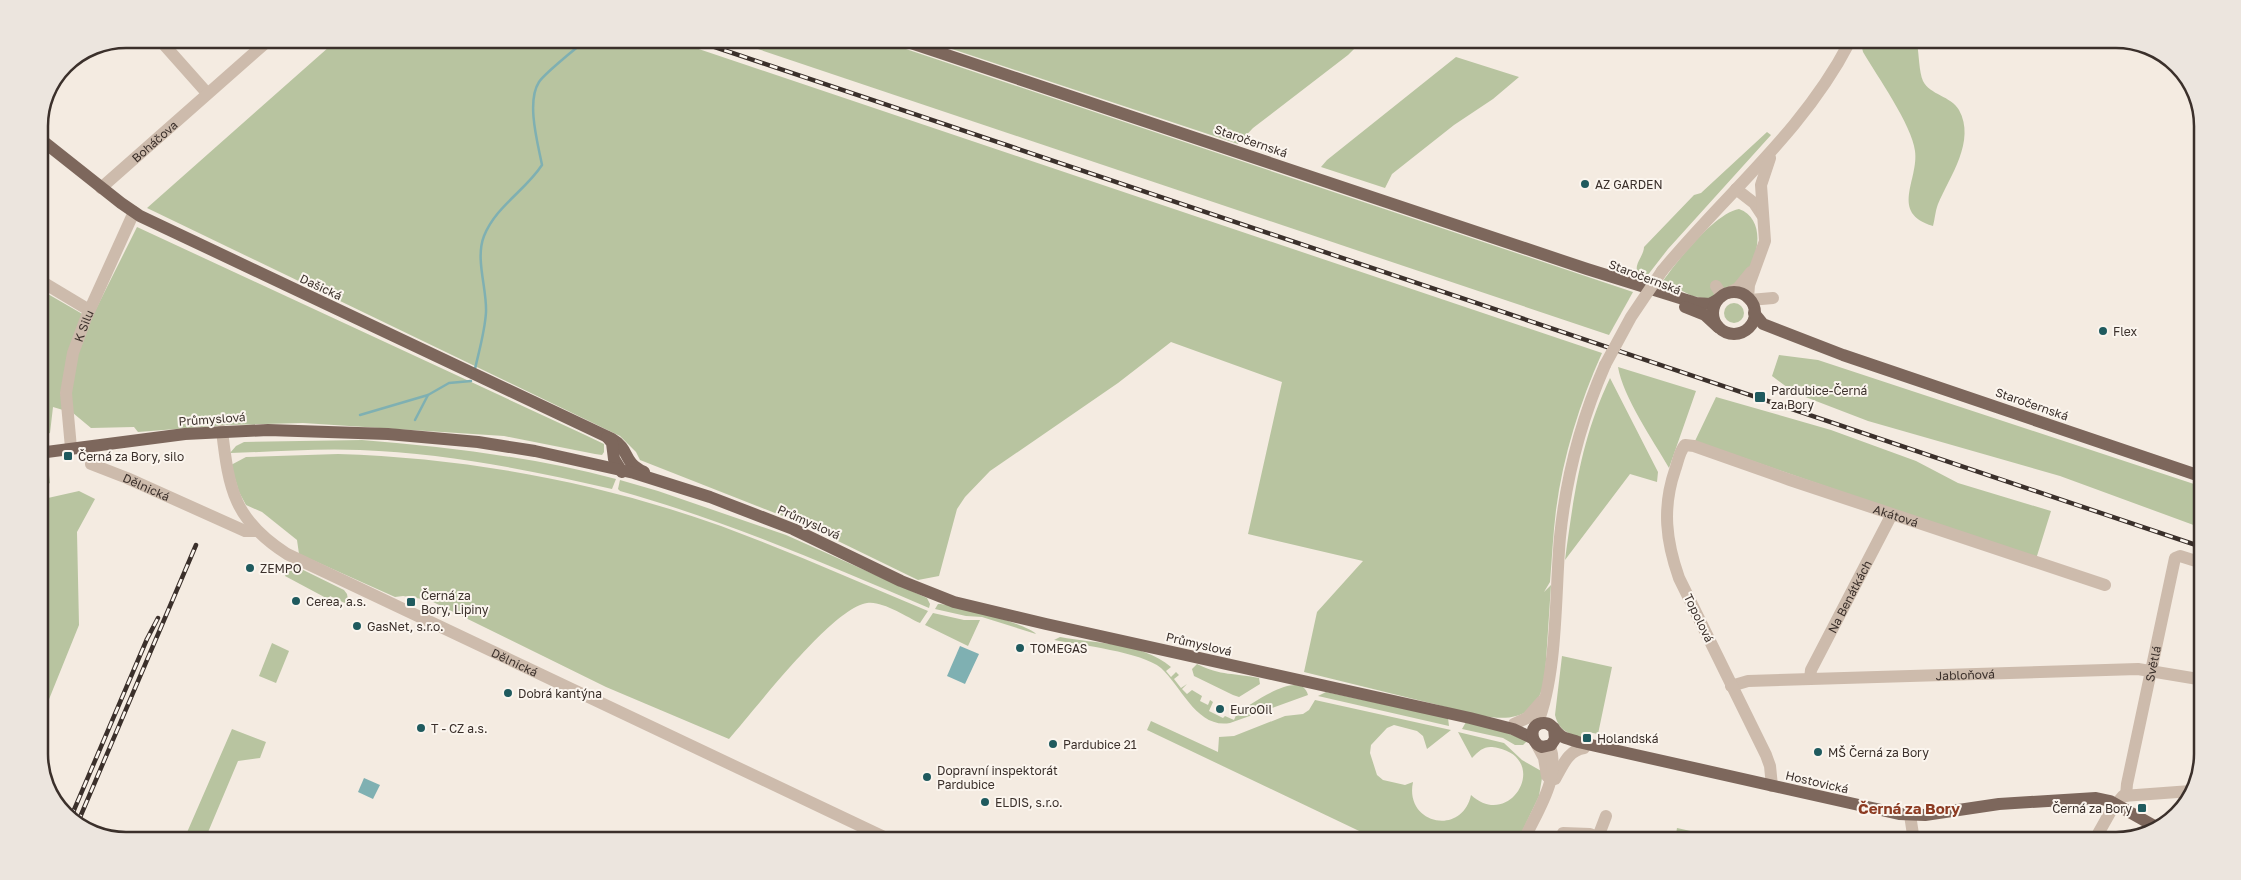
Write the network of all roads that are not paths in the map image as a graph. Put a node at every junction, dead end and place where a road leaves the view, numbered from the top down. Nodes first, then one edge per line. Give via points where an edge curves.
1 (167, 48) edge
2 (260, 48) edge
3 (926, 48) edge
4 (1846, 48) edge
5 (207, 93) junction
6 (48, 145) edge
7 (1774, 151) junction
8 (101, 188) junction
9 (1736, 190) junction
10 (134, 212) junction
11 (1763, 219) junction
12 (1759, 262) junction
13 (1587, 269) junction
14 (48, 285) edge
15 (1721, 294) junction
16 (1752, 306) junction
17 (89, 310) junction
18 (1718, 327) junction
19 (1740, 333) junction
20 (1855, 359) junction
21 (222, 431) junction
22 (388, 434) junction
23 (1687, 445) joint
24 (71, 448) junction
25 (48, 452) edge
26 (620, 456) junction
27 (92, 464) dead end
28 (601, 465) junction
29 (619, 473) junction
30 (2194, 474) edge
31 (666, 482) junction
32 (1892, 514) junction
33 (257, 531) junction
34 (2194, 560) edge
35 (865, 563) junction
36 (2106, 585) dead end
37 (1552, 654) junction
38 (2151, 670) junction
39 (2194, 678) edge
40 (1810, 679) junction
41 (1731, 686) junction
42 (1546, 689) junction
43 (1470, 718) junction
44 (1514, 724) junction
45 (1537, 725) junction
46 (1553, 727) junction
47 (1534, 742) junction
48 (1550, 745) junction
49 (1584, 748) junction
50 (1633, 755) junction
51 (1772, 786) junction
52 (2184, 792) edge
53 (2126, 796) junction
54 (1543, 798) junction
55 (2115, 804) junction
56 (1910, 815) junction
57 (1606, 816) dead end
58 (2150, 824) edge
59 (873, 832) edge
60 (1528, 832) edge
61 (1603, 832) edge
62 (1913, 832) edge
63 (2098, 832) edge

1 - 5 street
2 - 5 street, Boháčova
3 - 13 main road, Staročernská
4 - 7 street via 1823,88
5 - 8 street, Boháčova
6 - 8 main road, Dašická
7 - 9 street
7 - 11 street via 1761,181
8 - 10 main road, Dašická
9 - 11 street via 1754,203
9 - 37 street, bridge via 1662,271 1631,317 1605,365 1570,470 1562,522
10 - 17 street, K Silu
10 - 26 main road, Dašická via 607,437 621,446
11 - 12 street via 1765,237
12 - 15 street via 1738,288
12 - 16 street via 1749,285
13 - 15 main road, Staročernská via 1696,303 1706,304
13 - 18 main road, Staročernská via 1697,311
14 - 17 street
15 - 16 main road via 1740,294
15 - 18 main road via 1713,315
16 - 19 main road via 1750,326
16 - 20 main road, Staročernská via 1764,324
17 - 24 street, K Silu via 72,353 66,386
18 - 19 main road via 1728,333
19 - 20 main road, Staročernská via 1759,331
20 - 30 main road, Staročernská
21 - 22 main road, Průmyslová
21 - 24 main road, Průmyslová
21 - 33 street, Dělnická via 234,496
22 - 28 main road, Průmyslová via 497,445
22 - 29 main road, Průmyslová
23 - 32 street, Akátová
23 - 41 street, Topolová via 1682,450 1670,487 1666,520 1668,543 1679,578
24 - 25 main road, Průmyslová
26 - 28 main road
26 - 29 main road via 625,465
26 - 31 main road, Dašická via 632,466
27 - 33 street, Dělnická via 245,531
28 - 29 main road, Průmyslová
29 - 31 main road, Průmyslová
29 - 35 main road, Průmyslová via 633,481 772,525
31 - 35 main road, Průmyslová via 793,529
32 - 36 street, Akátová
32 - 40 street, Na Benátkách via 1811,670
33 - 59 street, Dělnická via 299,560
34 - 38 street, Světlá via 2180,556 2175,558
35 - 43 main road, Průmyslová via 960,604
37 - 42 street
37 - 46 street
38 - 39 street, Jabloňová
38 - 40 street, Jabloňová
38 - 53 street, Světlá
40 - 41 street, Jabloňová via 1748,681
41 - 51 street, Topolová via 1769,762
42 - 44 street via 1535,710
42 - 45 street
43 - 44 main road, Průmyslová
43 - 47 main road, Průmyslová via 1513,729
44 - 45 main road, Průmyslová
45 - 46 main road, Hostovická via 1543,723
45 - 47 main road via 1532,731
46 - 48 main road via 1555,739
46 - 50 main road, Hostovická via 1566,738
47 - 48 main road, Hostovická via 1542,747
47 - 54 street via 1541,750 1546,767
48 - 49 main road, Hostovická
48 - 54 street via 1553,774
49 - 50 main road, Hostovická
49 - 54 street via 1569,755
50 - 51 main road, Hostovická
51 - 56 main road, Hostovická
52 - 53 street
53 - 55 street
54 - 60 street
55 - 56 main road, Hostovická via 2096,798 1999,804
55 - 58 main road, Hostovická
55 - 63 street
56 - 62 street
57 - 61 street

